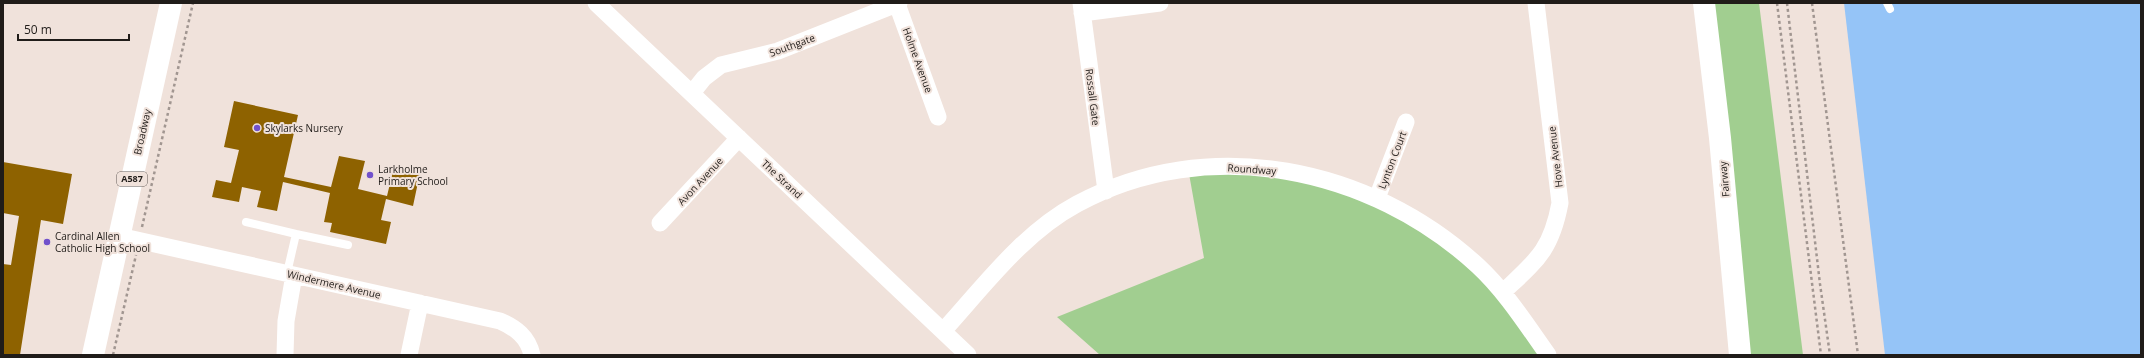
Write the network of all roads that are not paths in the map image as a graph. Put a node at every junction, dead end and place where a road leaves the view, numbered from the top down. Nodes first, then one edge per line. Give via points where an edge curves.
1 (171, 3) edge
2 (596, 3) edge
3 (898, 3) edge
4 (1160, 3) edge
5 (1536, 3) edge
6 (1704, 3) edge
7 (1081, 8) edge
8 (692, 93) junction
9 (938, 117) dead end
10 (1406, 122) dead end
11 (739, 138) junction
12 (1106, 191) junction
13 (1378, 198) junction
14 (246, 222) dead end
15 (660, 223) dead end
16 (296, 234) junction
17 (129, 238) junction
18 (348, 245) dead end
19 (291, 274) junction
20 (1503, 292) junction
21 (420, 303) junction
22 (944, 330) junction
23 (93, 355) edge
24 (285, 355) edge
25 (409, 355) edge
26 (532, 355) edge
27 (968, 355) edge
28 (1548, 355) edge
29 (1740, 355) edge

1 - 17 main road, Broadway / A587
2 - 8 street, The Strand
3 - 8 street, Southgate via 778,51 721,65 704,78
3 - 9 street, Holme Avenue
4 - 7 street
5 - 20 street, Hove Avenue via 1560,203 1556,227 1548,244 1536,261
6 - 29 main road, Fairway via 1720,138
7 - 12 street, Rossall Gate
8 - 11 street, The Strand
10 - 13 street, Lynton Court
11 - 15 street, Avon Avenue
11 - 22 street, The Strand
12 - 13 street, Roundway via 1134,180 1188,168 1223,167 1286,172 1318,178
12 - 22 street, Roundway via 1076,205 1034,236
13 - 20 street, Roundway via 1449,242 1478,266
14 - 16 lane
16 - 18 lane
16 - 19 lane
17 - 19 street, Windermere Avenue
17 - 23 main road, Broadway / A587
19 - 21 street, Windermere Avenue
19 - 24 street
20 - 28 street, Roundway
21 - 25 street
21 - 26 street, Windermere Avenue via 514,326 525,337
22 - 27 street, The Strand

